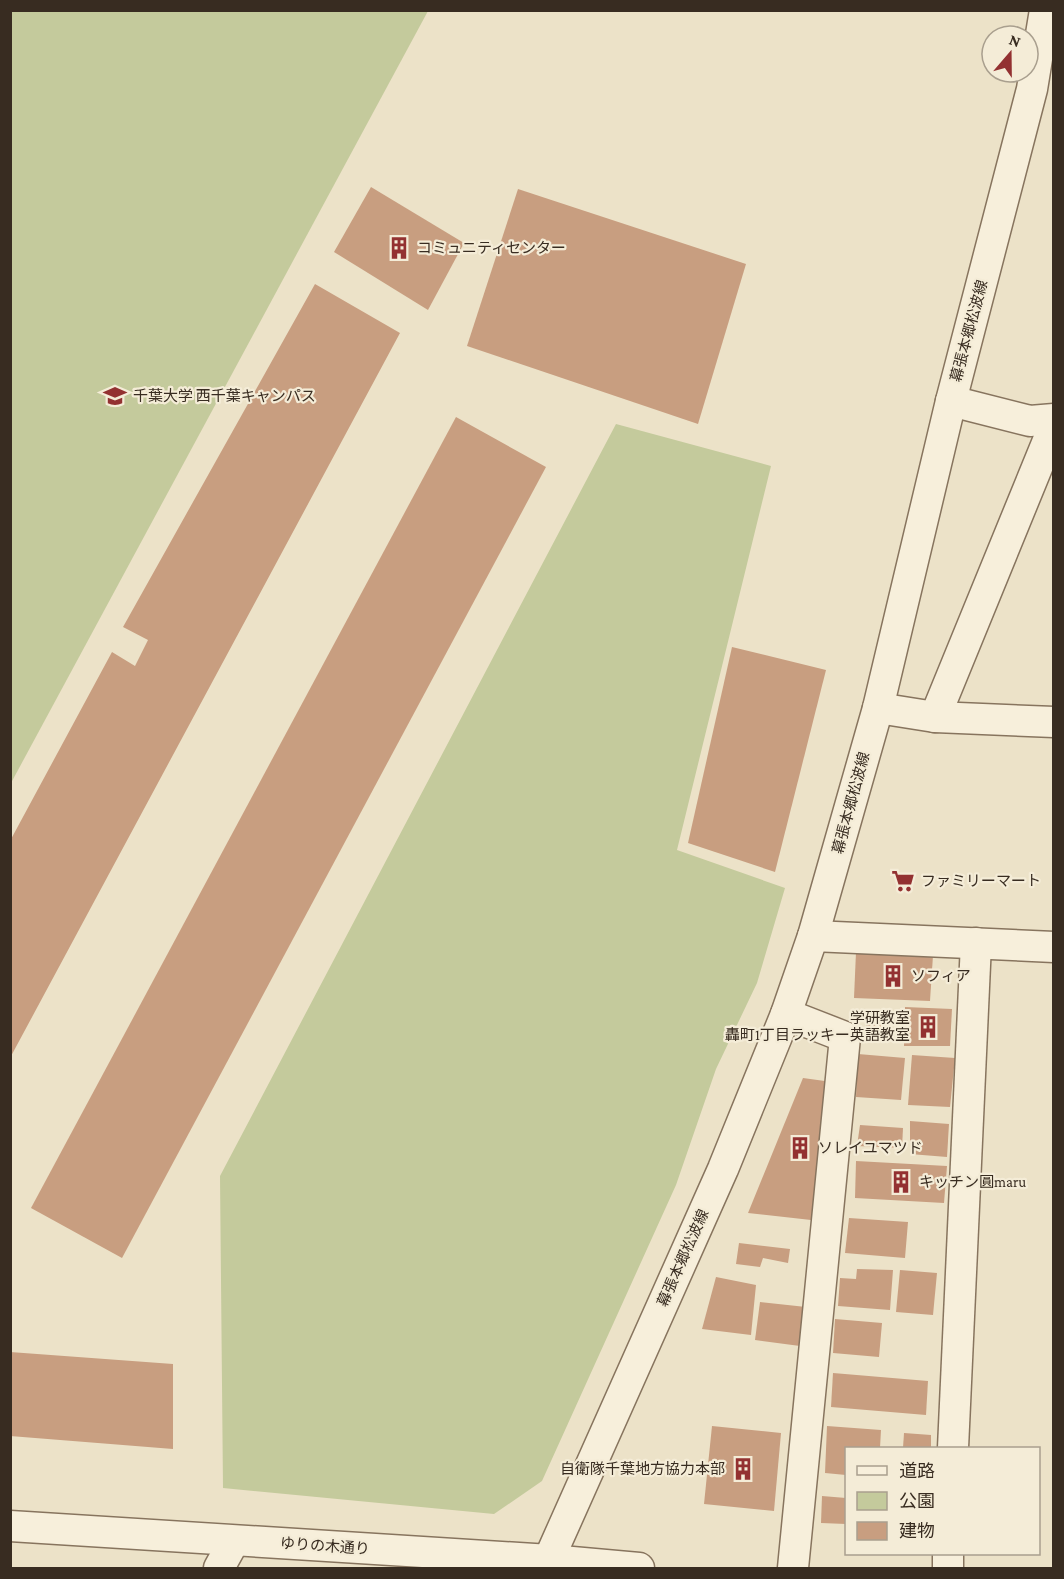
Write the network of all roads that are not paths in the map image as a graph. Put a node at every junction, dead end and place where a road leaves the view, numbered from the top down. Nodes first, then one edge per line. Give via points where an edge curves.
1 (1045, 10) edge
2 (951, 401) junction
3 (1053, 419) edge
4 (1053, 426) edge
5 (878, 708) junction
6 (935, 717) junction
7 (1053, 722) edge
8 (813, 936) junction
9 (976, 943) junction
10 (1053, 947) edge
11 (786, 1014) junction
12 (953, 1447) edge
13 (10, 1526) edge
14 (234, 1541) junction
15 (548, 1564) edge
16 (219, 1569) edge
17 (639, 1569) edge
18 (793, 1569) edge

1 - 2 street, 幕張本郷松波線 via 1032,89
2 - 3 street via 1030,421
2 - 5 street, 幕張本郷松波線
4 - 6 street
5 - 6 street
5 - 8 street, 幕張本郷松波線
6 - 7 street
8 - 9 street
8 - 11 street, 幕張本郷松波線
9 - 10 street
9 - 12 street
11 - 15 street, 幕張本郷松波線 via 723,1170
11 - 18 street via 845,1037
13 - 14 street, ゆりの木通り
14 - 15 street, ゆりの木通り
14 - 16 street
15 - 17 street, ゆりの木通り

